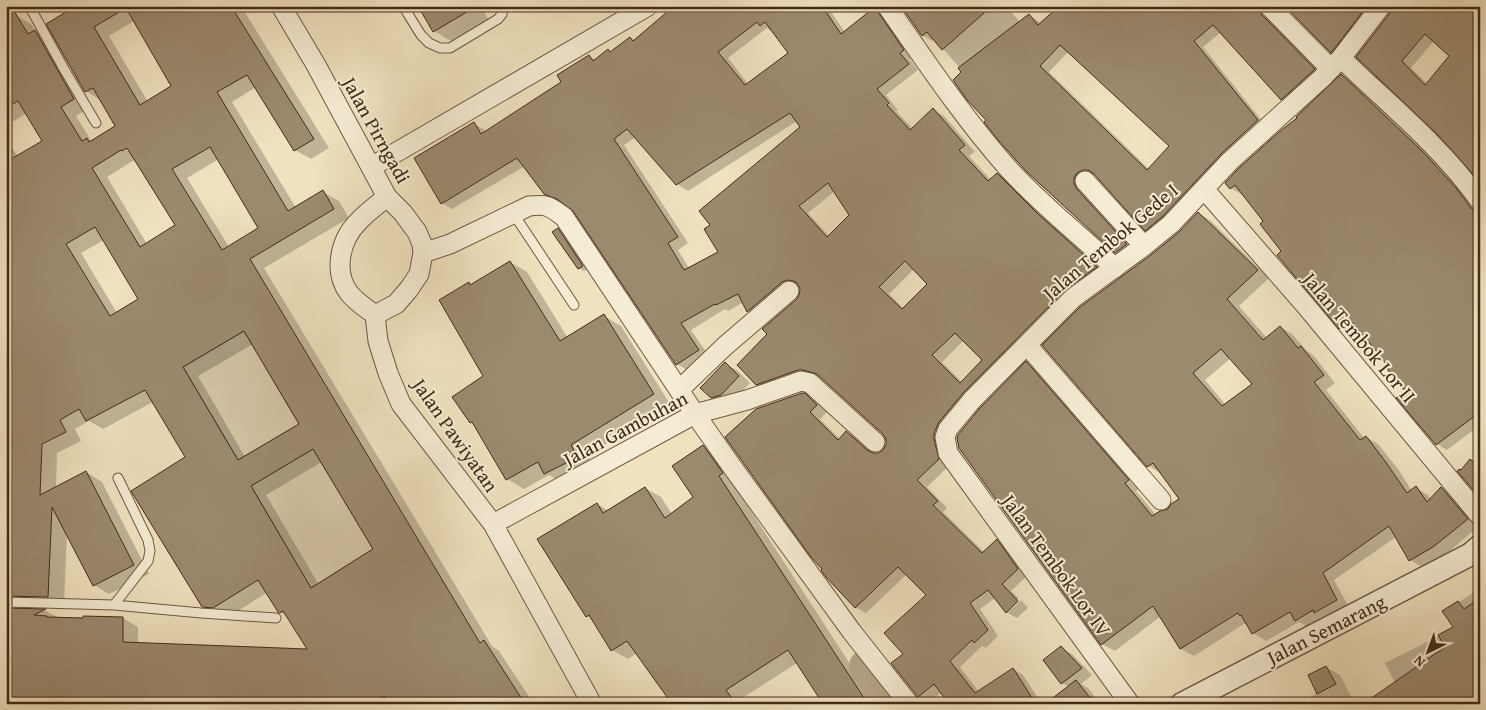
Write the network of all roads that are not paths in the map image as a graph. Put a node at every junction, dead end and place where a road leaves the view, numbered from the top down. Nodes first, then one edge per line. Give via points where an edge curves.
1 (26, 6) edge
2 (281, 6) edge
3 (403, 6) edge
4 (502, 6) edge
5 (648, 6) edge
6 (887, 6) edge
7 (1269, 6) edge
8 (1381, 6) edge
9 (1336, 63) junction
10 (96, 123) dead end
11 (371, 168) junction
12 (1085, 181) dead end
13 (1204, 189) junction
14 (387, 197) junction
15 (1480, 201) edge
16 (513, 213) junction
17 (1144, 246) junction
18 (423, 253) junction
19 (1115, 268) junction
20 (789, 291) dead end
21 (574, 305) dead end
22 (375, 315) junction
23 (1027, 345) junction
24 (678, 390) junction
25 (695, 414) junction
26 (875, 442) dead end
27 (948, 453) joint
28 (118, 478) dead end
29 (1161, 500) dead end
30 (1480, 516) edge
31 (493, 524) junction
32 (1477, 551) edge
33 (6, 602) edge
34 (114, 605) junction
35 (276, 618) dead end
36 (592, 704) edge
37 (909, 704) edge
38 (1130, 704) edge
39 (1182, 704) edge

1 - 10 lane via 31,9
2 - 11 street, Jalan Pirngadi
3 - 4 lane via 421,35 429,44 440,48 450,48 498,19
5 - 11 street
6 - 19 street via 1007,167
7 - 9 street
8 - 9 street, Jalan Tembok Gede I
9 - 13 street, Jalan Tembok Gede I
9 - 15 street via 1436,148
11 - 14 street, Jalan Pirngadi
12 - 17 street
13 - 17 street, Jalan Tembok Gede I via 1171,224
13 - 30 street, Jalan Tembok Lor II
14 - 18 street, Jalan Pirngadi via 417,232
14 - 22 street via 356,224 344,243 340,262 341,277 348,292
16 - 18 street via 450,244
16 - 21 lane
16 - 24 street via 543,204 564,217
17 - 19 street, Jalan Tembok Gede I
18 - 22 street via 419,274 409,289 396,304
19 - 23 street, Jalan Tembok Gede I via 1074,298
20 - 24 street
22 - 31 street, Jalan Pawiyatan via 378,341 401,404
23 - 27 street, Jalan Tembok Gede I via 948,429 945,437
23 - 29 street
24 - 25 street
25 - 26 street, Jalan Gambuhan via 806,381
25 - 31 street, Jalan Gambuhan
25 - 37 street via 852,632
27 - 38 street, Jalan Tembok Lor IV
28 - 34 lane via 148,540 150,552 146,565
31 - 36 street, Jalan Pawiyatan
32 - 39 street, Jalan Semarang
33 - 34 lane
34 - 35 lane

